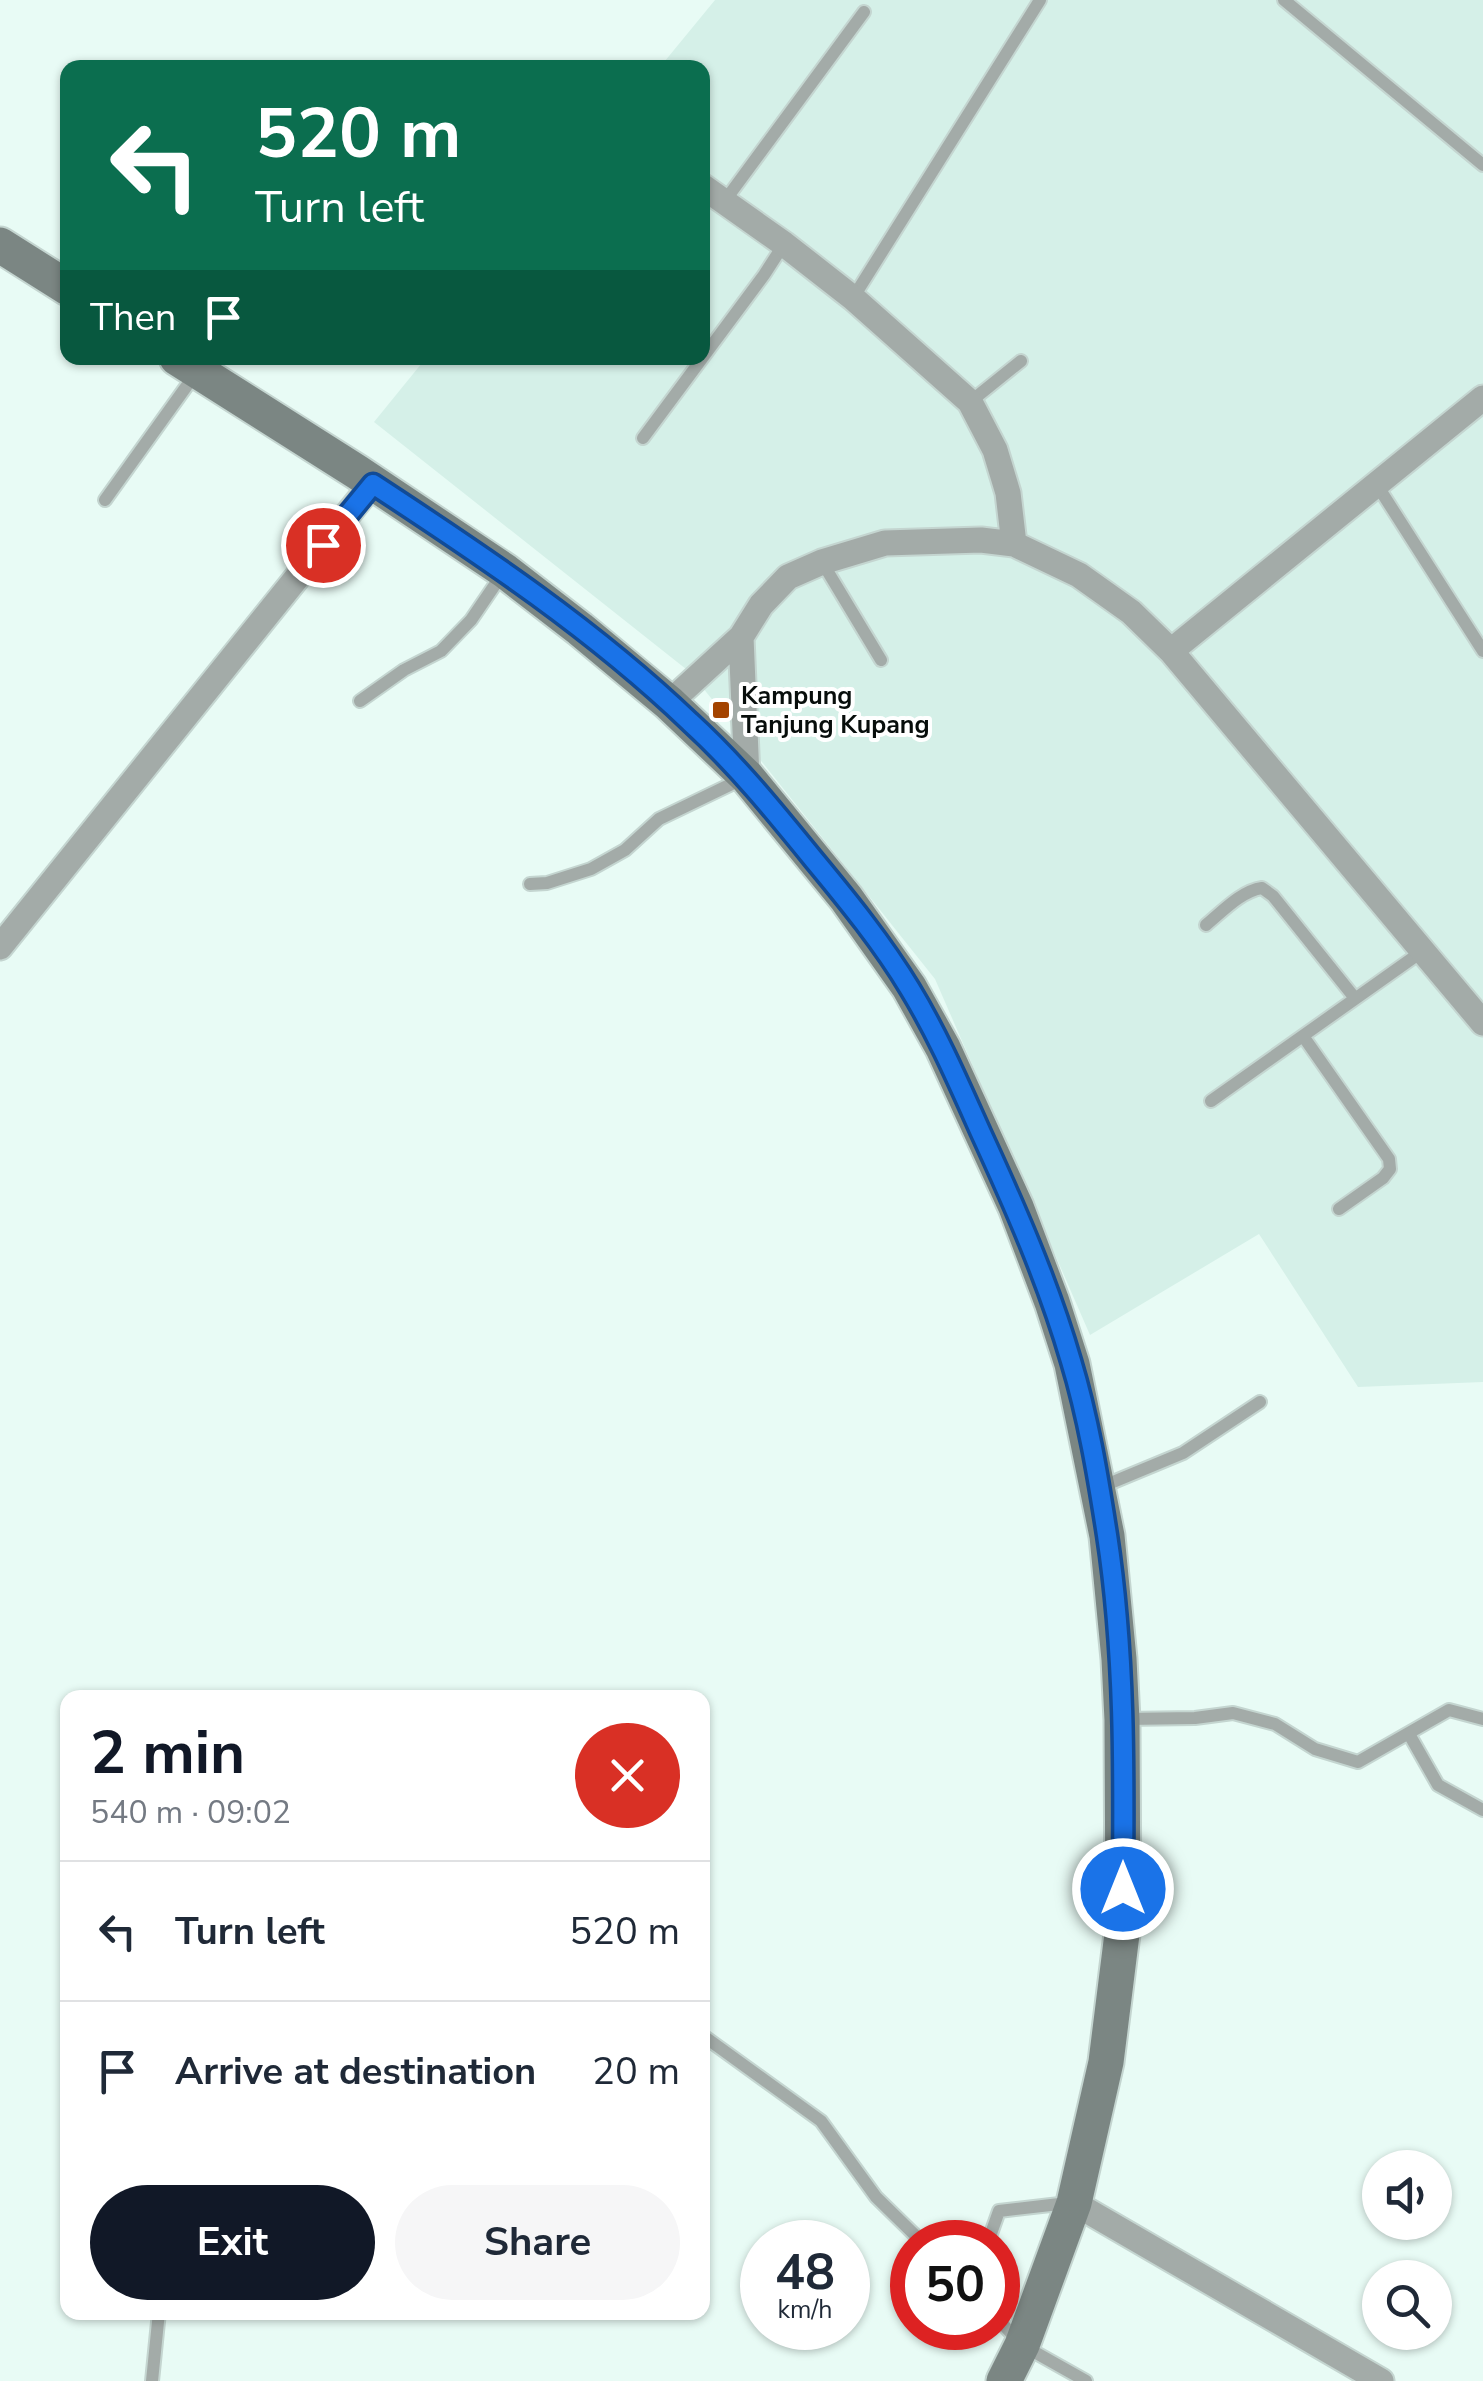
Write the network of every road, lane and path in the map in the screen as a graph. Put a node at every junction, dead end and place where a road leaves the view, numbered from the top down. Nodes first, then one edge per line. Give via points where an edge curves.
1 (1040, 0) edge
2 (1284, 0) edge
3 (864, 12) dead end
4 (1483, 165) edge
5 (713, 194) edge
6 (784, 244) junction
7 (0, 245) edge
8 (60, 283) edge
9 (854, 298) junction
10 (710, 348) edge
11 (1022, 361) dead end
12 (186, 365) edge
13 (189, 365) edge
14 (697, 365) edge
15 (1483, 398) edge
16 (970, 402) junction
17 (643, 438) dead end
18 (373, 484) junction
19 (1377, 485) junction
20 (105, 500) dead end
21 (1014, 544) junction
22 (822, 562) junction
23 (505, 571) junction
24 (741, 637) junction
25 (1171, 650) junction
26 (1483, 651) edge
27 (881, 660) dead end
28 (360, 700) dead end
29 (669, 703) junction
30 (746, 778) junction
31 (530, 884) dead end
32 (1206, 925) dead end
33 (0, 947) edge
34 (1424, 950) junction
35 (1354, 997) junction
36 (1479, 1010) edge
37 (1303, 1036) junction
38 (1211, 1100) dead end
39 (1338, 1209) dead end
40 (1260, 1402) dead end
41 (1098, 1488) junction
42 (1483, 1719) edge
43 (1122, 1720) junction
44 (1410, 1734) junction
45 (1483, 1810) edge
46 (710, 2041) edge
47 (1074, 2203) junction
48 (900, 2220) edge
49 (997, 2220) edge
50 (1020, 2312) edge
51 (157, 2320) edge
52 (1020, 2338) edge
53 (1008, 2350) edge
54 (152, 2381) edge
55 (1004, 2381) edge
56 (1086, 2381) edge
57 (1381, 2381) edge

1 - 9 lane
2 - 4 lane
3 - 5 lane
5 - 6 street
6 - 9 street
6 - 10 lane
7 - 8 main road
9 - 16 street
11 - 16 lane
12 - 20 lane
13 - 18 main road
14 - 17 lane
15 - 19 street
16 - 21 street via 1008,493
18 - 23 main road
18 - 33 street
19 - 25 street
19 - 26 lane
21 - 22 street via 885,543
21 - 25 street via 1078,575
22 - 24 street via 788,576
22 - 27 lane
23 - 28 lane via 441,651
23 - 29 main road
24 - 29 street
24 - 30 street
25 - 34 street
29 - 30 main road
30 - 31 lane via 659,819 591,869
30 - 41 main road via 856,913 943,1048 1052,1302
32 - 35 lane via 1262,888
34 - 35 lane
34 - 36 street
35 - 37 lane
37 - 38 lane
37 - 39 lane via 1389,1160 1384,1178
40 - 41 lane via 1183,1453
41 - 43 main road
42 - 44 lane via 1449,1710
43 - 44 lane via 1234,1712 1358,1762
43 - 47 main road via 1122,1926 1106,2062
44 - 45 lane via 1438,1785
46 - 48 lane via 821,2121
47 - 49 lane via 1000,2211
47 - 50 main road
47 - 57 street
51 - 54 lane
52 - 56 lane
53 - 55 main road

